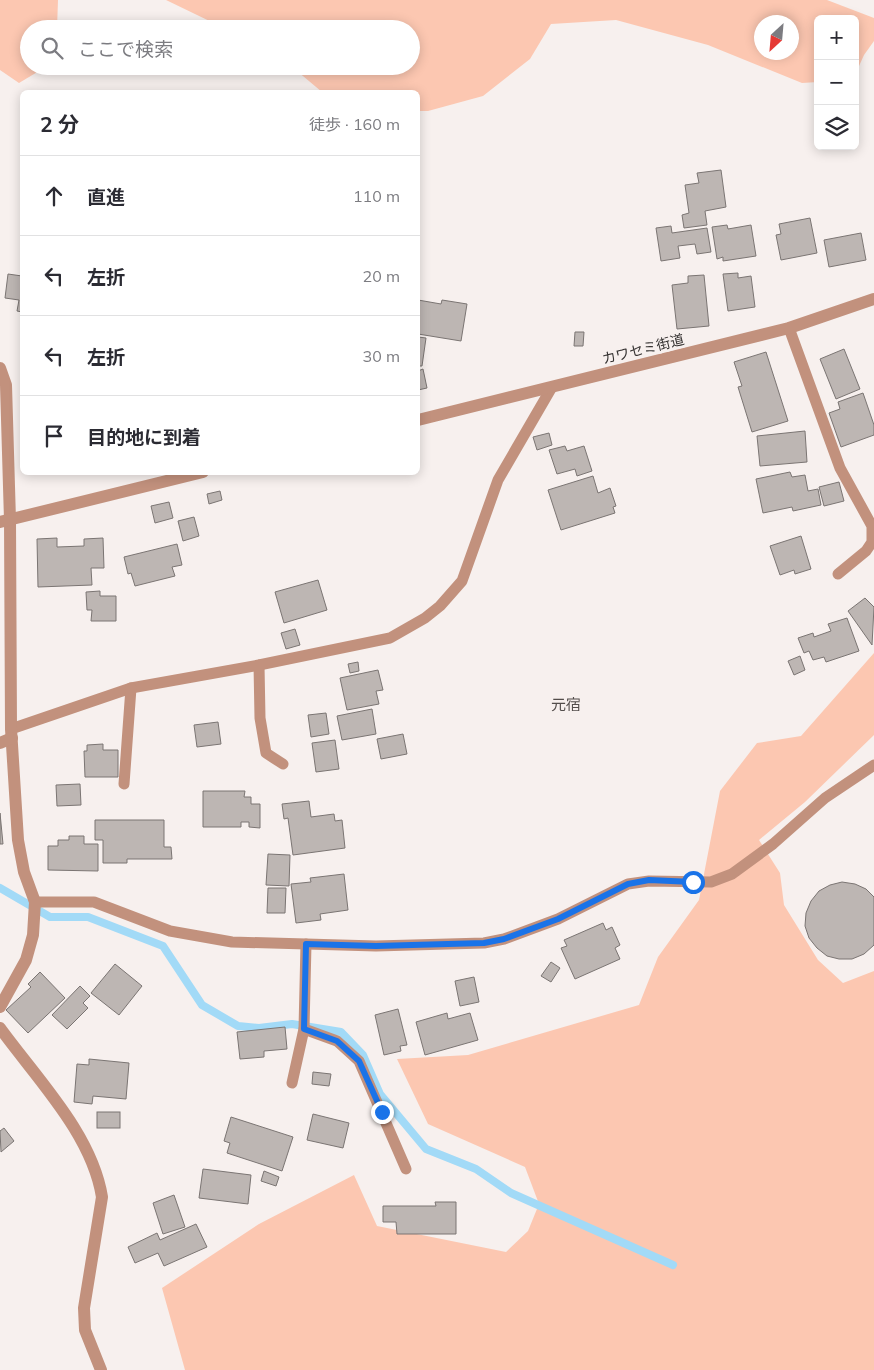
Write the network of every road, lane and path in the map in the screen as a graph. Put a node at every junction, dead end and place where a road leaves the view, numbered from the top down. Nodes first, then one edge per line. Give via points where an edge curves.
1 (874, 299) edge
2 (789, 328) junction
3 (0, 368) edge
4 (552, 387) junction
5 (420, 420) edge
6 (191, 475) edge
7 (5, 521) edge
8 (838, 574) dead end
9 (259, 665) junction
10 (130, 688) junction
11 (7, 737) edge
12 (283, 764) dead end
13 (874, 765) edge
14 (124, 784) dead end
15 (35, 902) junction
16 (306, 944) junction
17 (0, 1007) edge
18 (0, 1028) edge
19 (304, 1029) junction
20 (292, 1083) dead end
21 (406, 1169) dead end
22 (101, 1370) edge

1 - 2 street, カワセミ街道
2 - 4 street, カワセミ街道
2 - 8 lane via 840,468 872,526 872,542 866,551
3 - 7 street via 6,385
4 - 5 street, カワセミ街道
4 - 9 lane via 498,480 462,581 440,606 390,638
6 - 7 street
7 - 11 street
9 - 10 lane
9 - 12 lane via 260,718 266,753
10 - 11 lane
10 - 14 lane
11 - 15 street via 18,840 24,872
13 - 16 lane via 826,798 774,844 732,874 711,882 649,880 628,884 558,919 484,943
15 - 16 lane via 94,902 170,931 232,942
15 - 17 street via 33,935 26,960
16 - 19 lane
18 - 22 street via 79,1133 99,1180 102,1196 84,1308 85,1330
19 - 20 lane
19 - 21 lane via 337,1041 359,1061

